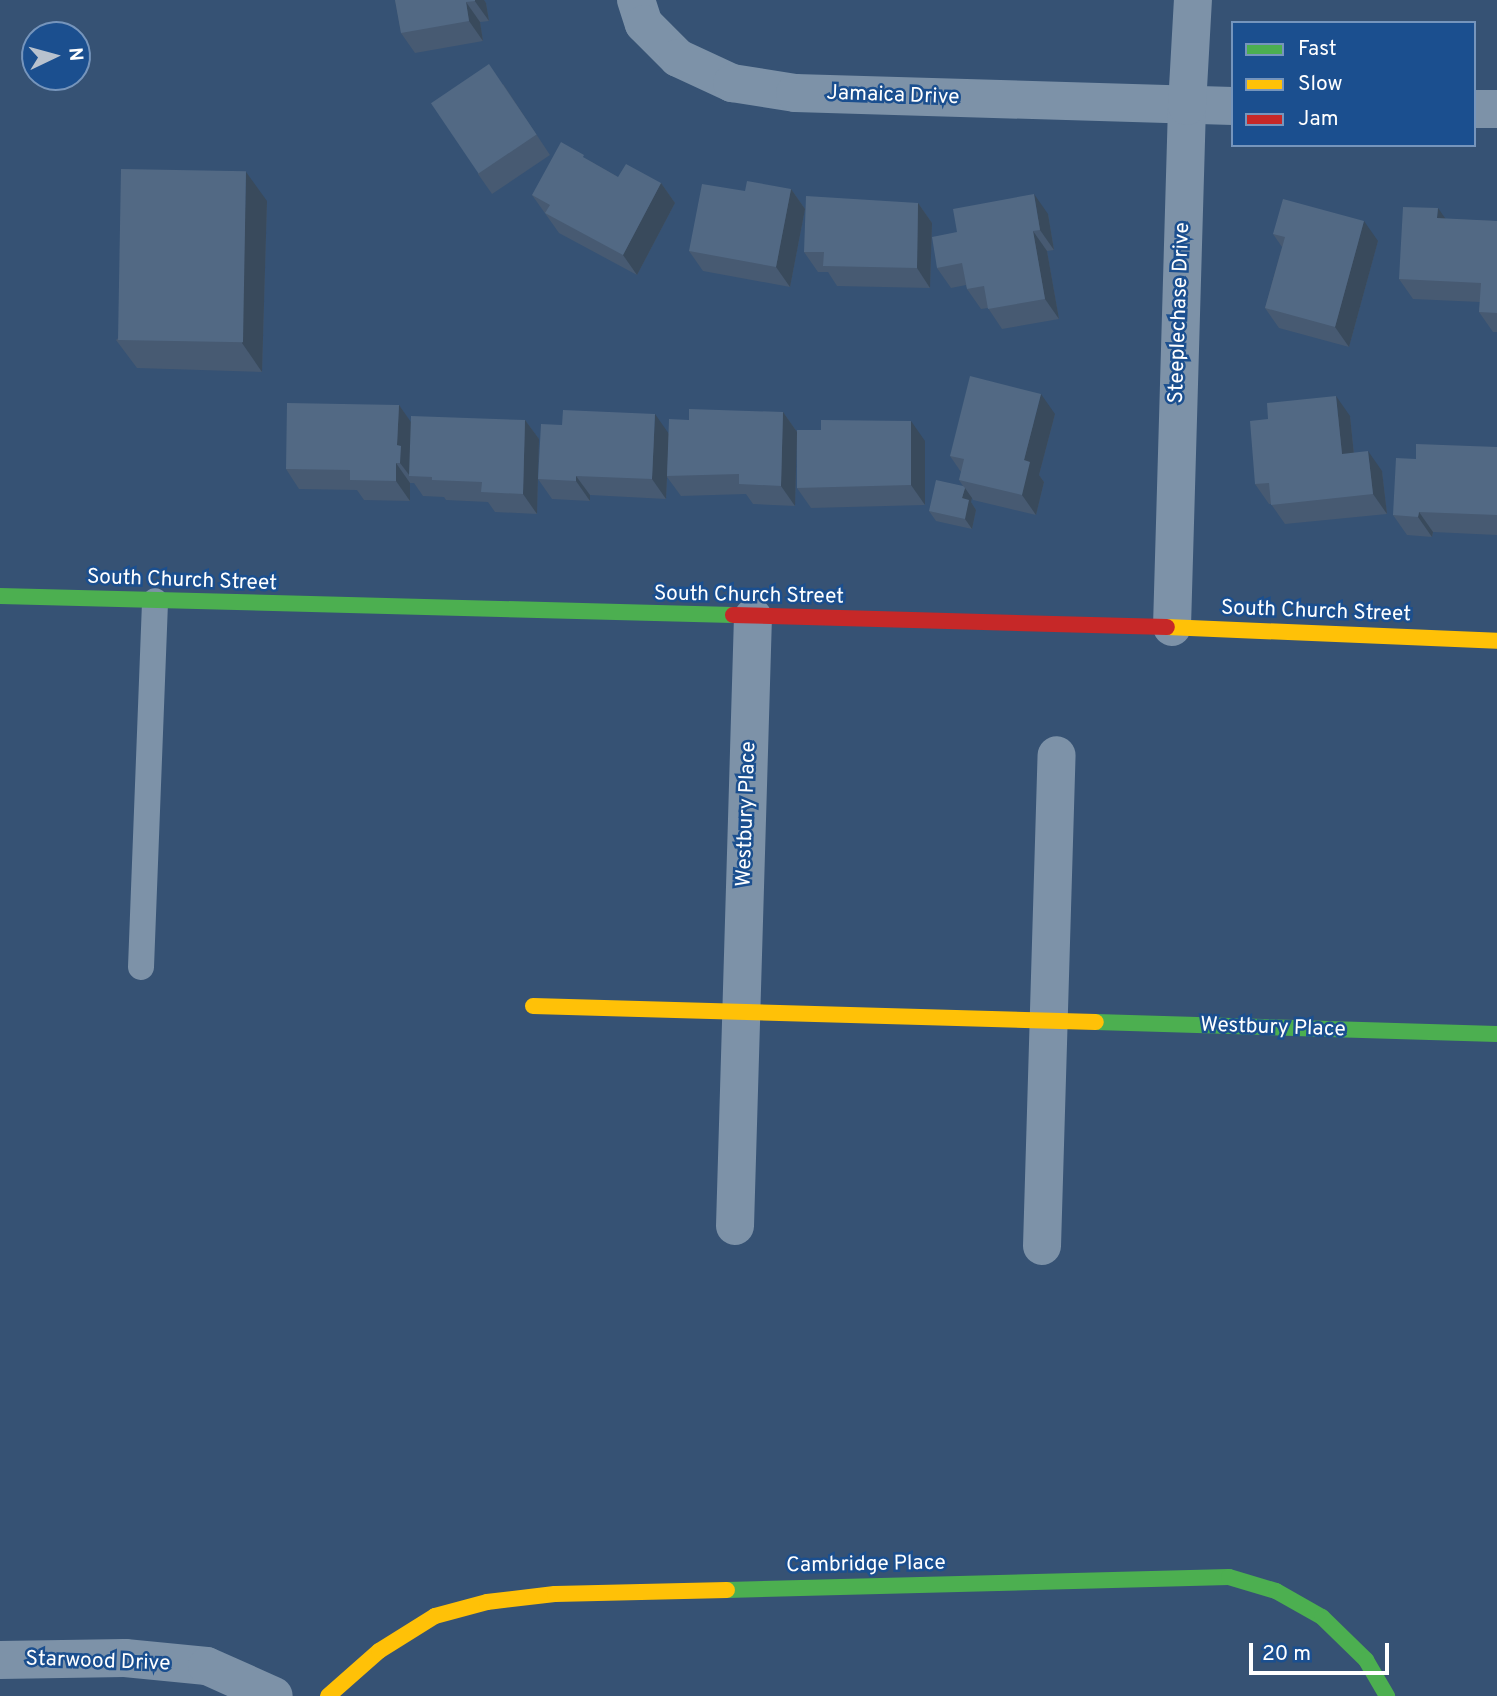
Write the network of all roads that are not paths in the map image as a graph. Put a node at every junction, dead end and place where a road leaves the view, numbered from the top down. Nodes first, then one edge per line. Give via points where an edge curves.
1 (636, 0) edge
2 (1193, 0) edge
3 (1187, 106) junction
4 (1231, 106) edge
5 (1476, 109) edge
6 (1497, 109) edge
7 (0, 596) edge
8 (155, 601) junction
9 (753, 617) junction
10 (1172, 627) junction
11 (1497, 641) edge
12 (1057, 755) dead end
13 (141, 967) dead end
14 (533, 1006) dead end
15 (741, 1012) junction
16 (1049, 1021) junction
17 (1497, 1034) edge
18 (735, 1226) dead end
19 (1042, 1246) dead end
20 (0, 1660) edge
21 (274, 1696) edge
22 (328, 1696) edge
23 (1387, 1696) edge

1 - 3 street, Jamaica Drive via 643,24 678,58 732,83 795,93
2 - 3 street, Steeplechase Drive
3 - 4 street, Jamaica Drive
3 - 10 street, Steeplechase Drive
5 - 6 street
7 - 8 street, South Church Street
8 - 9 street, South Church Street
8 - 13 lane
9 - 10 street, South Church Street
9 - 15 street, Westbury Place
10 - 11 street, South Church Street
12 - 16 street
14 - 15 street, Westbury Place
15 - 16 street, Westbury Place
15 - 18 street, Westbury Place
16 - 17 street, Westbury Place
16 - 19 street
20 - 21 street, Starwood Drive via 125,1658 207,1667
22 - 23 street, Cambridge Place via 379,1651 435,1616 487,1602 555,1594 1229,1577 1276,1591 1322,1616 1366,1660

